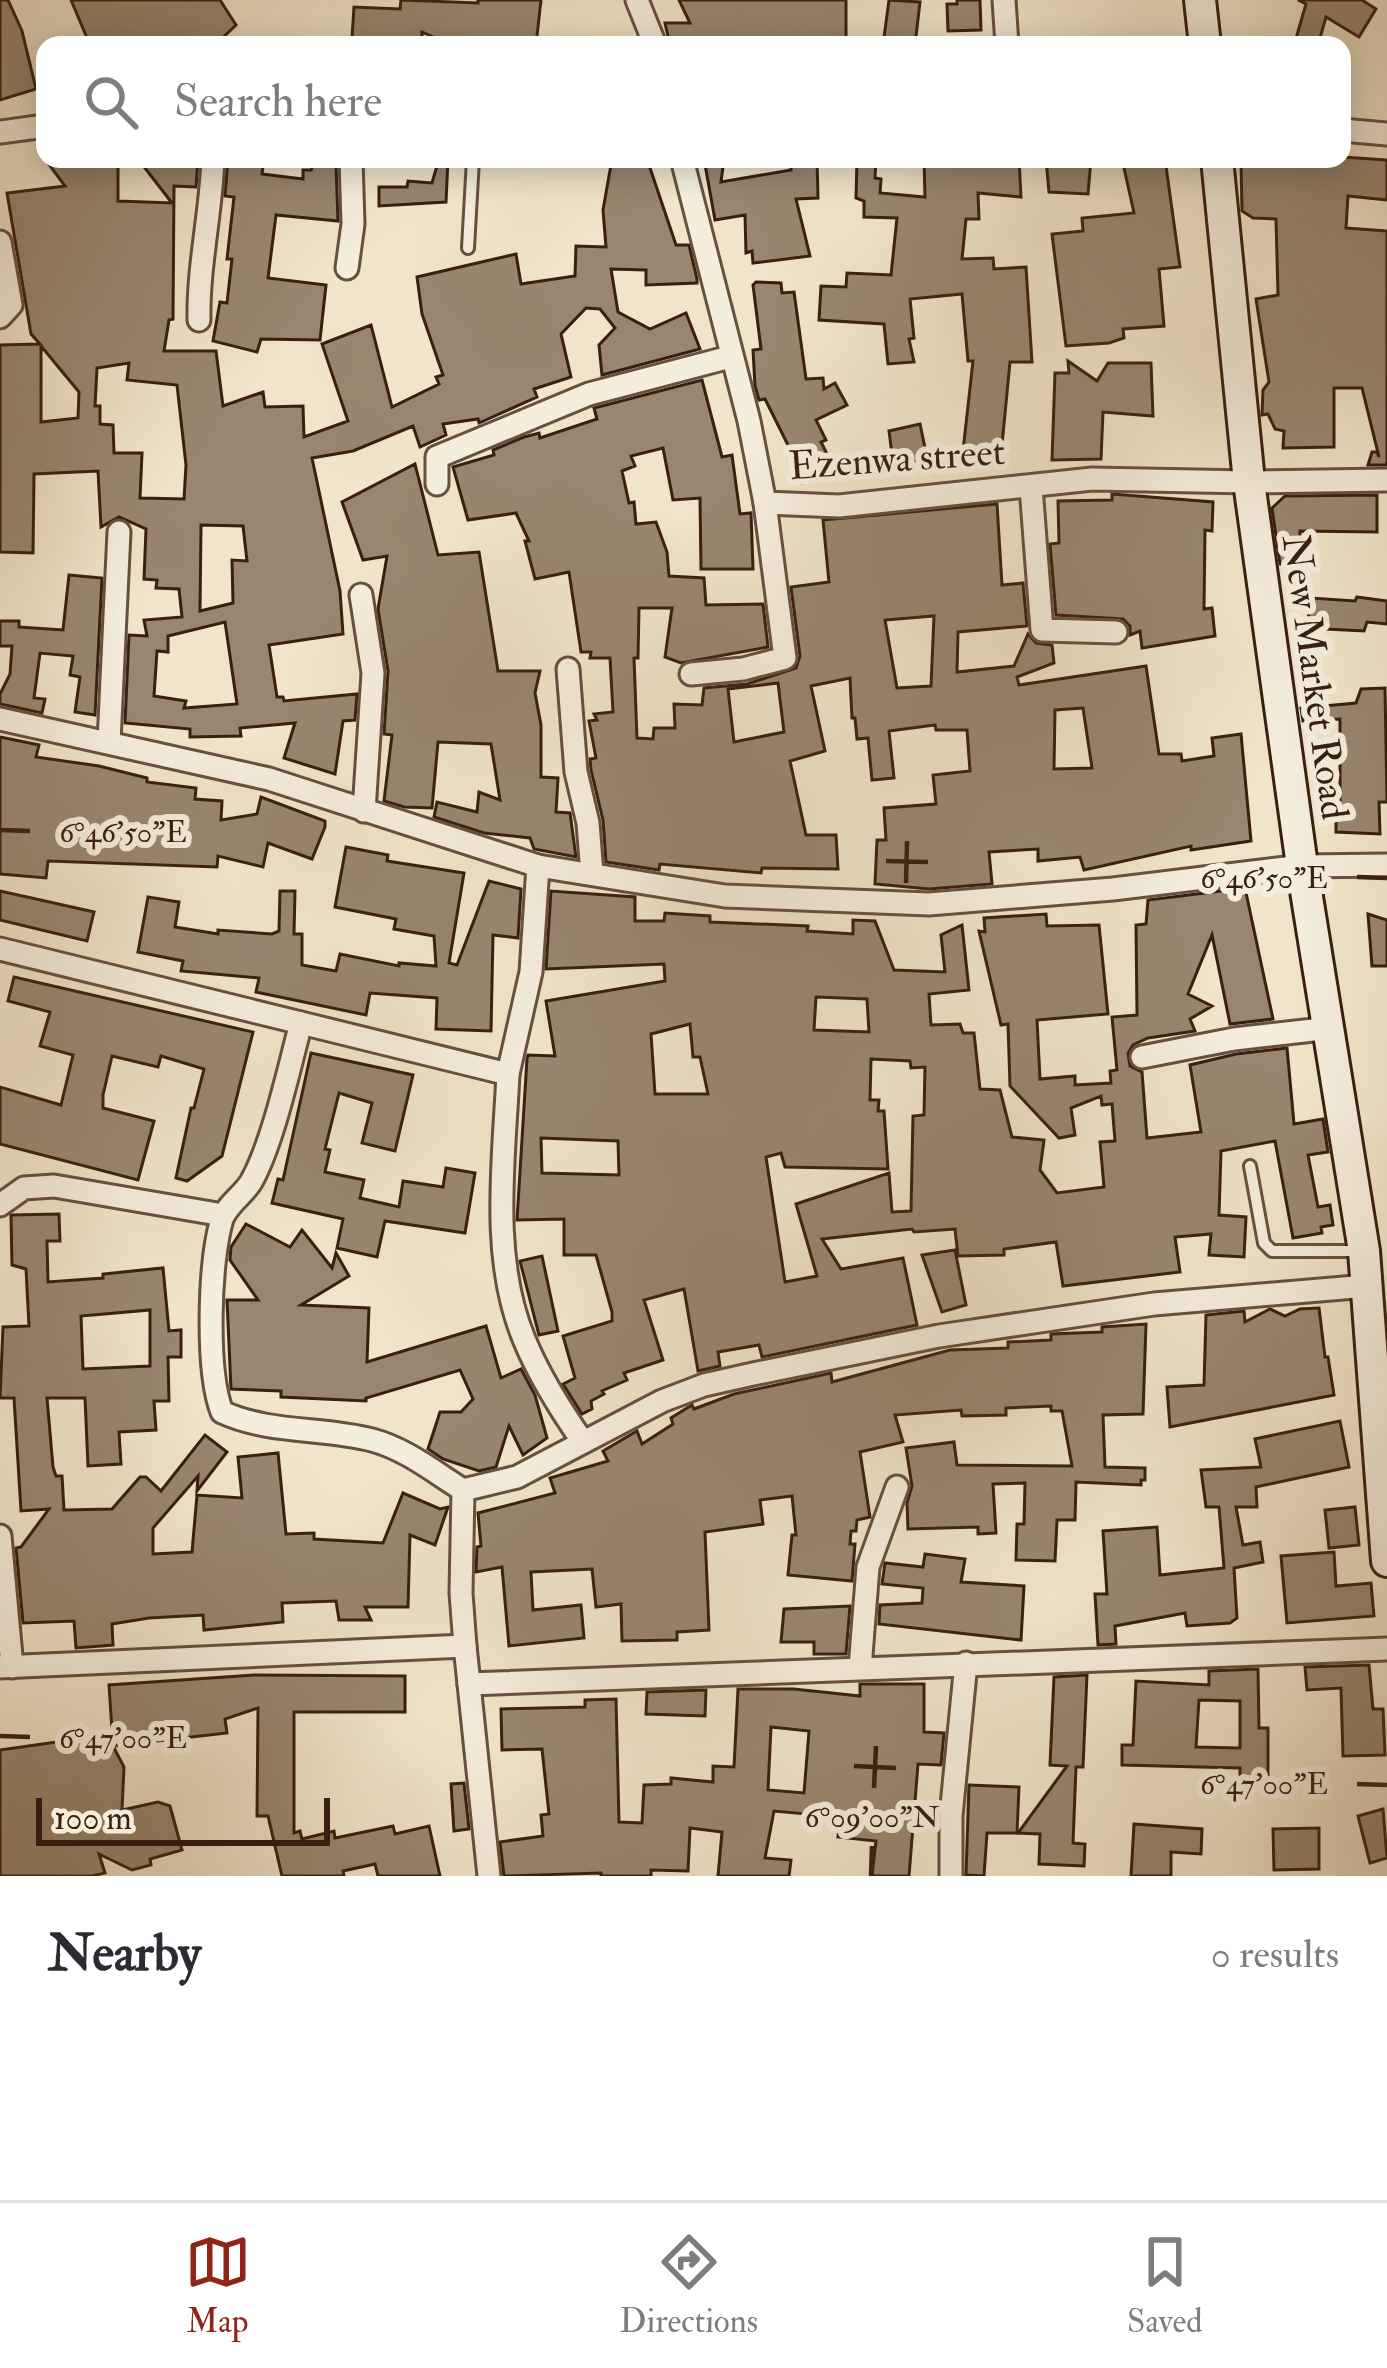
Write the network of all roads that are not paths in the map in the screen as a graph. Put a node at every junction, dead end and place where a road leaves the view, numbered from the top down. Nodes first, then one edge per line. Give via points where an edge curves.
1 (637, 0) edge
2 (1004, 0) edge
3 (1201, 0) edge
4 (651, 36) edge
5 (1006, 36) edge
6 (1204, 36) edge
7 (36, 127) edge
8 (1351, 131) edge
9 (0, 132) edge
10 (1387, 134) edge
11 (213, 168) edge
12 (351, 168) edge
13 (472, 168) edge
14 (684, 168) edge
15 (1218, 168) edge
16 (0, 242) edge
17 (468, 248) dead end
18 (347, 268) dead end
19 (0, 317) edge
20 (199, 320) dead end
21 (730, 357) junction
22 (1387, 480) edge
23 (1249, 482) junction
24 (437, 484) dead end
25 (1031, 487) junction
26 (765, 503) junction
27 (119, 532) dead end
28 (362, 596) dead end
29 (1117, 632) dead end
30 (568, 669) dead end
31 (691, 674) dead end
32 (0, 719) edge
33 (109, 742) junction
34 (364, 811) junction
35 (1387, 865) edge
36 (538, 866) junction
37 (1302, 866) junction
38 (592, 874) junction
39 (0, 949) edge
40 (301, 1023) junction
41 (1331, 1028) junction
42 (1142, 1057) dead end
43 (508, 1074) junction
44 (1250, 1166) dead end
45 (0, 1203) edge
46 (223, 1215) junction
47 (1376, 1252) edge
48 (1366, 1286) junction
49 (583, 1442) junction
50 (897, 1486) dead end
51 (464, 1490) junction
52 (0, 1536) edge
53 (1387, 1561) edge
54 (465, 1646) junction
55 (1387, 1649) edge
56 (966, 1663) junction
57 (6, 1667) edge
58 (860, 1668) junction
59 (469, 1684) junction
60 (489, 1876) edge
61 (951, 1876) edge

1 - 4 street
2 - 5 street
3 - 6 street
7 - 9 street
8 - 10 street
11 - 20 street
12 - 18 street
13 - 17 lane
14 - 21 street, Ezenwa street
15 - 23 street, New Market Road
16 - 19 street via 10,305
21 - 24 street via 589,394 436,458
21 - 26 street, Ezenwa street
22 - 23 street, Ezenwa street
23 - 25 street, Ezenwa street via 1091,478
23 - 37 street, New Market Road
25 - 26 street, Ezenwa street via 838,506
25 - 29 street via 1042,630
26 - 31 street via 784,658
27 - 33 street
28 - 34 street via 373,673
30 - 38 street
32 - 33 street
33 - 34 street via 269,779
34 - 36 street
35 - 37 street
36 - 38 street
36 - 43 street via 531,972
37 - 38 street via 929,904 725,896
37 - 41 street, New Market Road
39 - 40 street
40 - 43 street
40 - 46 street via 250,1183
41 - 42 street
41 - 47 street, New Market Road
43 - 49 street via 507,1278 522,1336
44 - 47 lane via 1272,1251
45 - 46 street via 24,1188 54,1186
46 - 51 street via 212,1304 222,1412 250,1425 371,1440
47 - 48 street, New Market Road
48 - 49 street via 1154,1304 915,1341 704,1385
48 - 53 street, New Market Road
49 - 51 street via 517,1477
50 - 58 street via 868,1567
51 - 54 street
52 - 57 street
54 - 57 street
54 - 59 street
55 - 56 street
56 - 58 street
56 - 61 street
58 - 59 street
59 - 60 street

